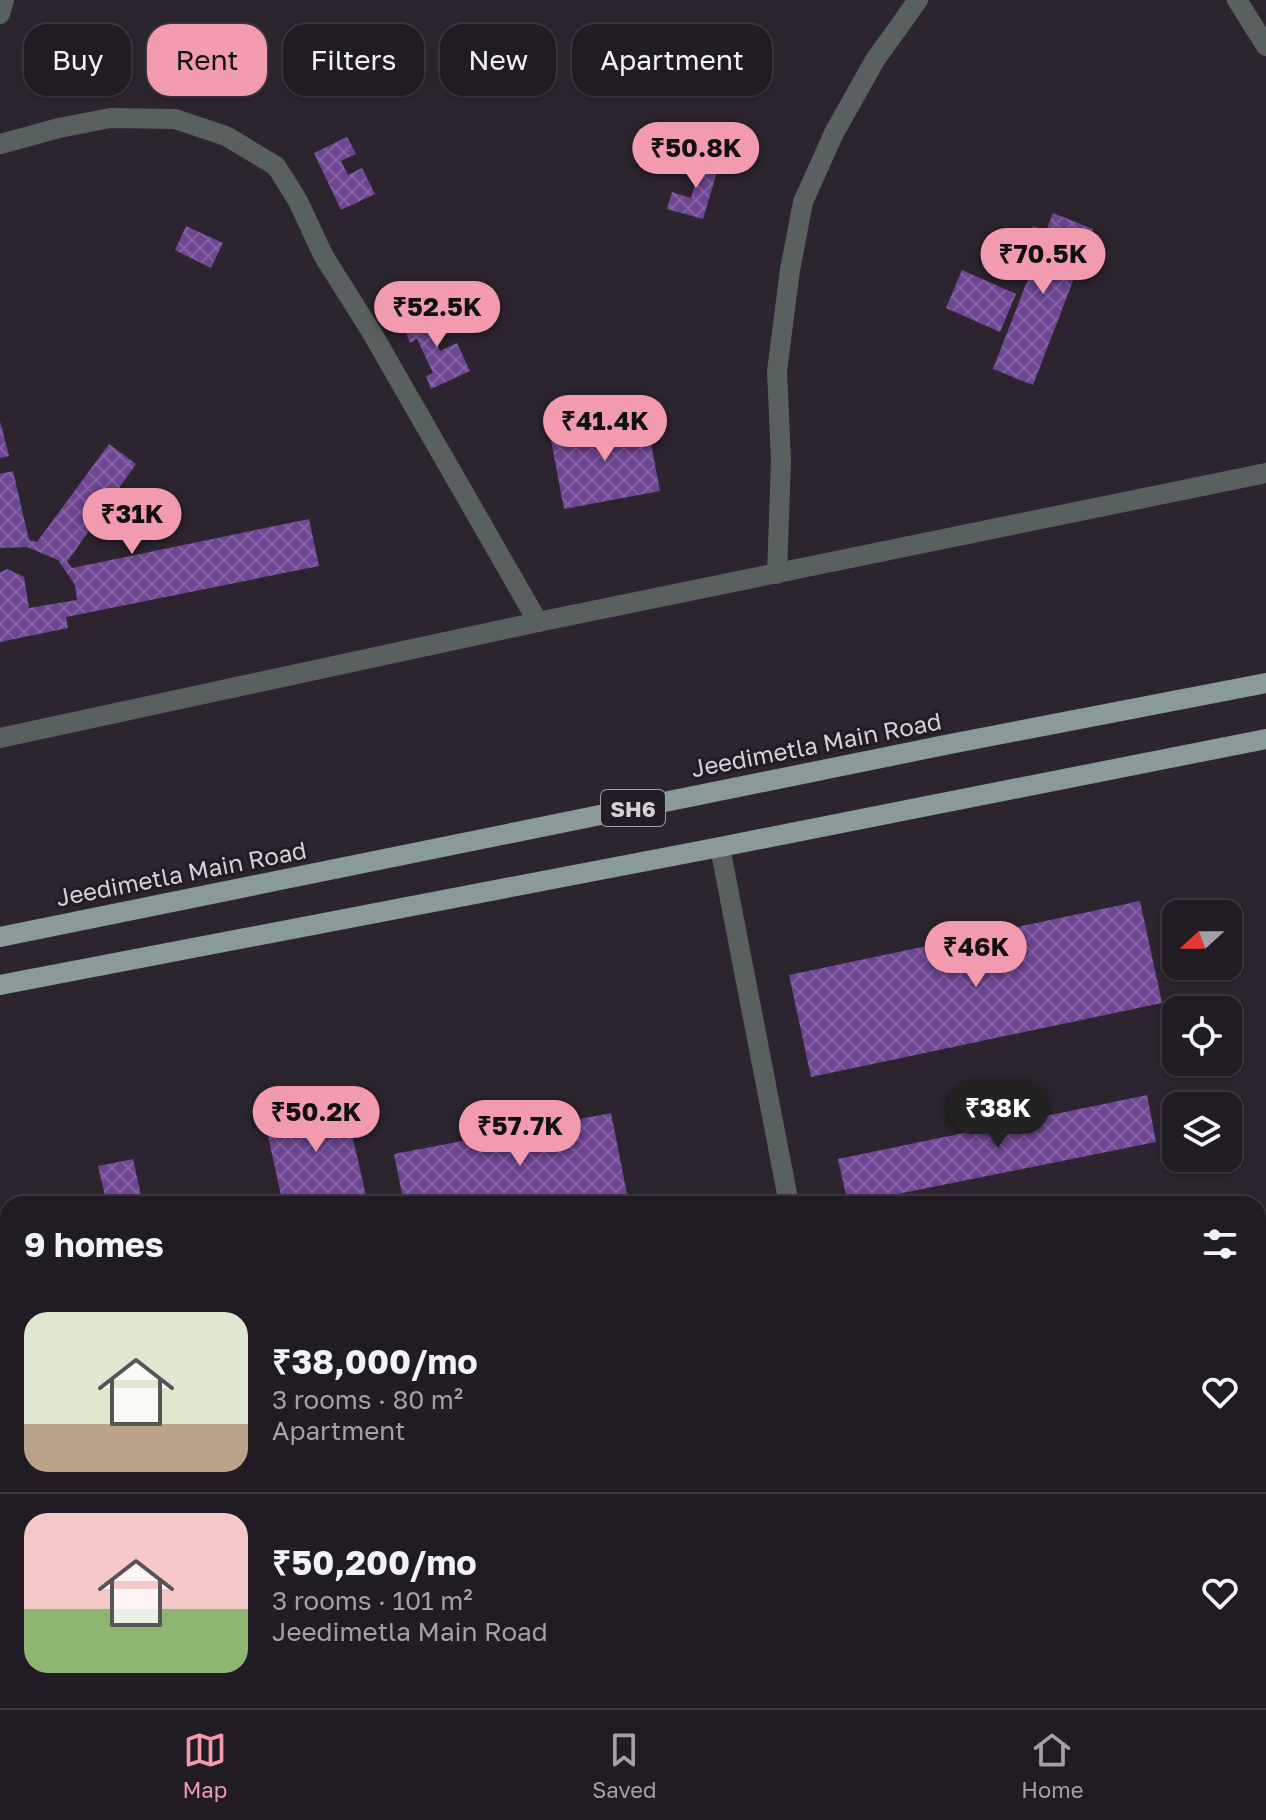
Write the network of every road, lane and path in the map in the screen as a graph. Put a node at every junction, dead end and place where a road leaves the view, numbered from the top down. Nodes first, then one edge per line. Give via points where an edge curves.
1 (4, 0) edge
2 (918, 0) edge
3 (1237, 0) edge
4 (0, 14) edge
5 (1266, 46) edge
6 (0, 144) edge
7 (1266, 473) edge
8 (777, 574) junction
9 (538, 622) junction
10 (1266, 683) edge
11 (0, 738) edge
12 (1266, 739) edge
13 (720, 847) junction
14 (0, 937) edge
15 (0, 985) edge
16 (787, 1196) edge

1 - 4 street
2 - 8 street via 875,60 803,202 777,371
3 - 5 street
6 - 9 street via 110,118 175,119 226,136 276,166
7 - 8 street
8 - 9 street
9 - 11 street
10 - 14 main road, Jeedimetla Main Road / SH6
12 - 13 main road, SH6
13 - 15 main road, SH6
13 - 16 street

